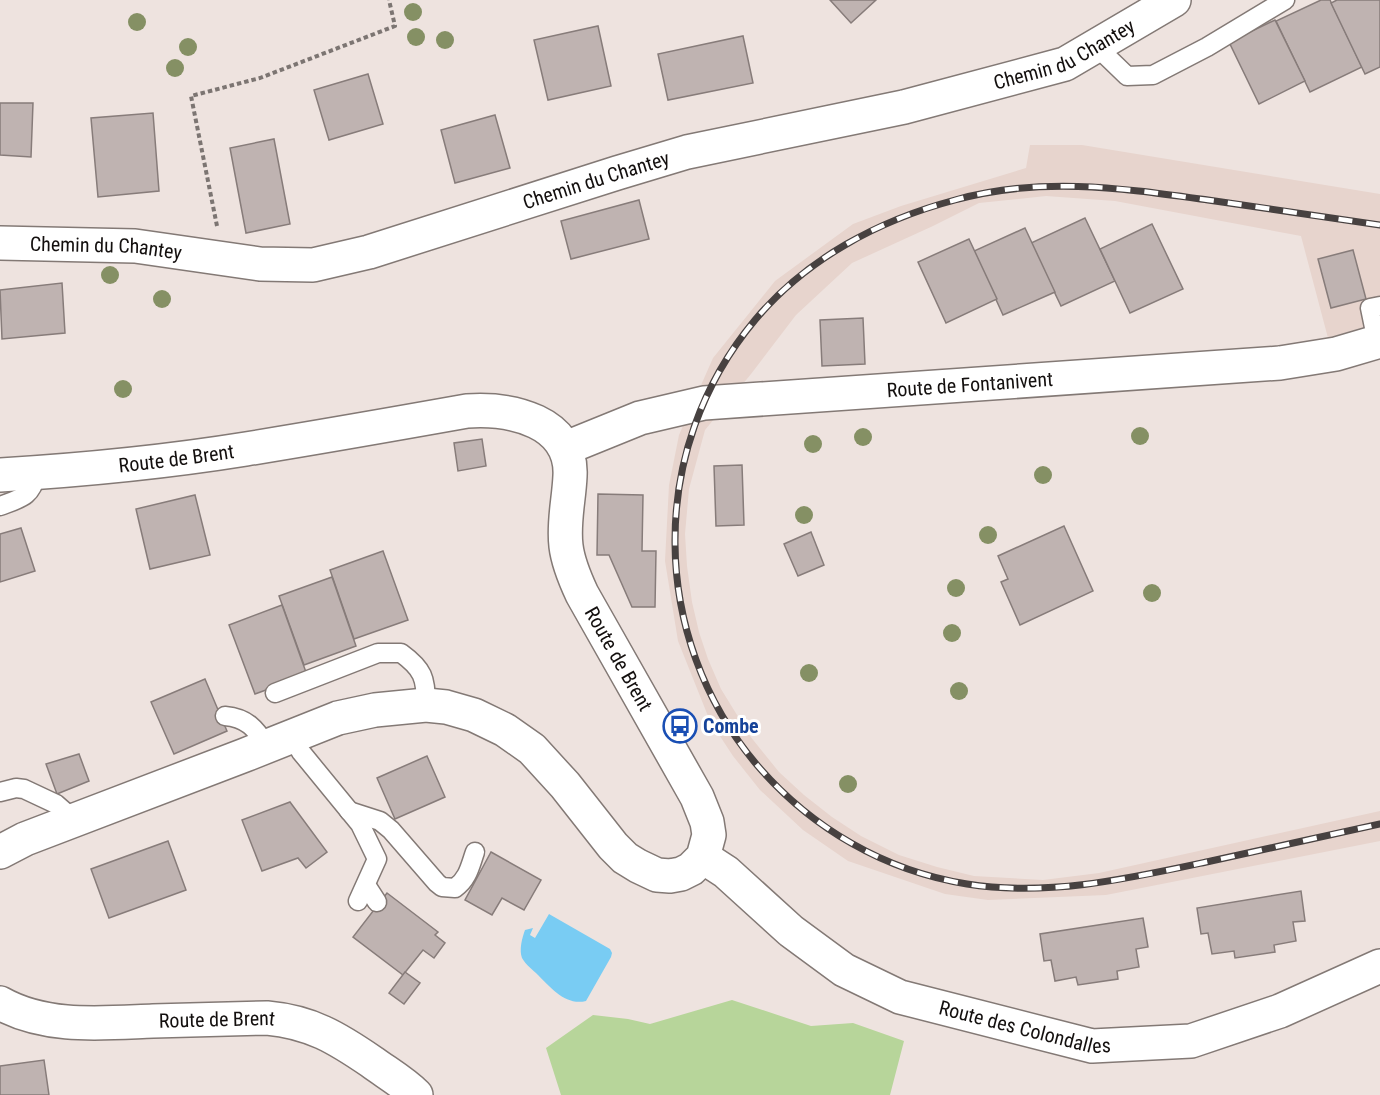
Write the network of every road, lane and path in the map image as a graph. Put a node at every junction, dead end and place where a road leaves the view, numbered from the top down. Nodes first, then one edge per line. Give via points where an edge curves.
1 (389, 0) edge
2 (1174, 0) edge
3 (1285, 0) edge
4 (1096, 45) junction
5 (219, 234) dead end
6 (0, 243) edge
7 (1380, 306) edge
8 (1379, 341) edge
9 (566, 448) junction
10 (37, 473) junction
11 (0, 475) edge
12 (0, 506) edge
13 (275, 693) dead end
14 (426, 705) junction
15 (225, 716) dead end
16 (279, 741) junction
17 (0, 792) edge
18 (349, 811) junction
19 (70, 823) junction
20 (0, 852) edge
21 (475, 852) dead end
22 (703, 857) junction
23 (377, 902) dead end
24 (1380, 966) edge
25 (0, 1003) edge
26 (417, 1095) edge

1 - 5 path via 395,26 260,78 191,96
2 - 4 street, Chemin du Chantey
3 - 4 lane via 1153,75 1127,76
4 - 6 street, Chemin du Chantey via 1065,64 904,107 687,152 369,252 313,265 260,264 135,246
7 - 8 lane via 1370,308
8 - 9 street, Route de Fontanivent via 1336,354 1280,363 704,403 640,418
9 - 10 street, Route de Brent via 547,427 514,414 483,410 139,464
9 - 22 street, Route de Brent via 570,476 565,528 568,561 582,594 697,797 709,835
10 - 11 street, Route de Brent
10 - 12 lane via 25,497
13 - 14 lane via 378,653 401,653 418,667 424,678
14 - 16 street via 338,718
14 - 22 street via 474,715 532,748 613,846 638,866 657,875 681,874
15 - 16 lane via 238,717 258,733
16 - 18 lane via 301,752
16 - 19 street
17 - 19 lane via 24,789 56,804
18 - 21 lane via 381,821 442,887 455,888 462,883
18 - 23 lane via 377,859 362,893
19 - 20 street
22 - 24 street, Route des Colondalles via 844,970 900,997 1092,1046 1191,1041 1280,1011
25 - 26 street, Route de Brent via 34,1017 86,1023 287,1020 327,1034

